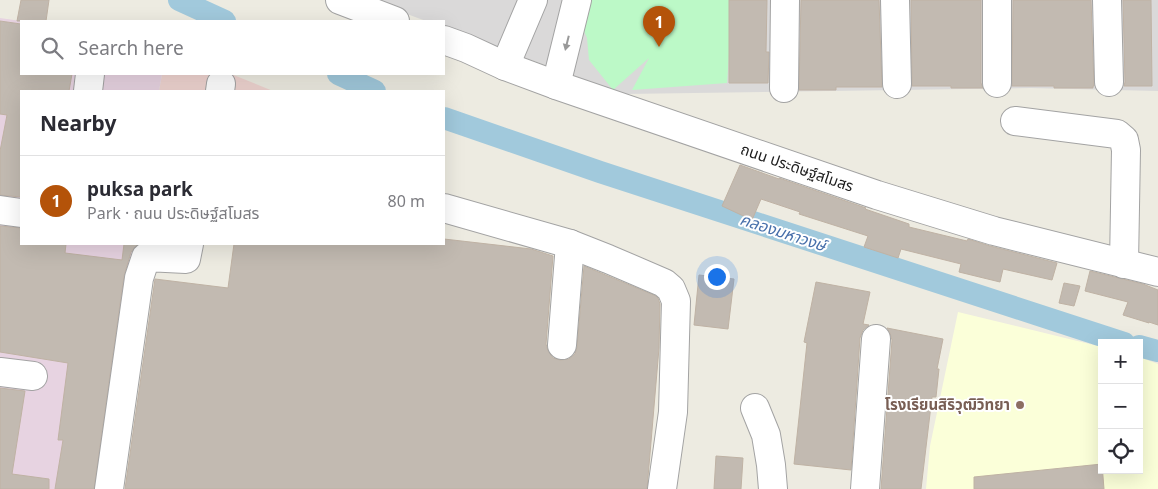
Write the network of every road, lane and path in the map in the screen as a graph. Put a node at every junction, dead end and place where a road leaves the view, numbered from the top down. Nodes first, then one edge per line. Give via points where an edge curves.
1 (340, 0) edge
2 (533, 0) edge
3 (577, 0) edge
4 (786, 0) edge
5 (895, 0) edge
6 (996, 0) edge
7 (1106, 0) edge
8 (392, 20) edge
9 (445, 40) edge
10 (505, 66) junction
11 (90, 75) edge
12 (1109, 82) dead end
13 (998, 83) dead end
14 (897, 84) dead end
15 (556, 85) junction
16 (784, 88) dead end
17 (88, 90) edge
18 (1015, 121) dead end
19 (445, 208) edge
20 (0, 210) edge
21 (20, 213) edge
22 (570, 244) junction
23 (189, 245) edge
24 (1124, 264) junction
25 (1158, 272) edge
26 (876, 339) dead end
27 (562, 345) dead end
28 (0, 372) edge
29 (33, 376) dead end
30 (755, 408) dead end
31 (109, 489) edge
32 (662, 489) edge
33 (773, 489) edge
34 (865, 489) edge

1 - 8 street
2 - 10 street
3 -> 15 street
4 - 16 street
5 - 14 street
6 - 13 street
7 - 12 street
9 - 10 street, ถนน ประดิษฐ์สโมสร
10 - 15 street, ถนน ประดิษฐ์สโมสร
11 - 17 street
15 - 24 street, ถนน ประดิษฐ์สโมสร via 877,195 994,231
18 - 24 street via 1117,134 1124,140
19 - 22 street
20 - 21 street
22 - 27 street
22 - 32 street via 664,283 676,301 673,412
23 - 31 street via 186,259 146,257 140,278
24 - 25 street, ถนน ประดิษฐ์สโมสร
26 - 34 street
28 - 29 street
30 - 33 street via 766,435

